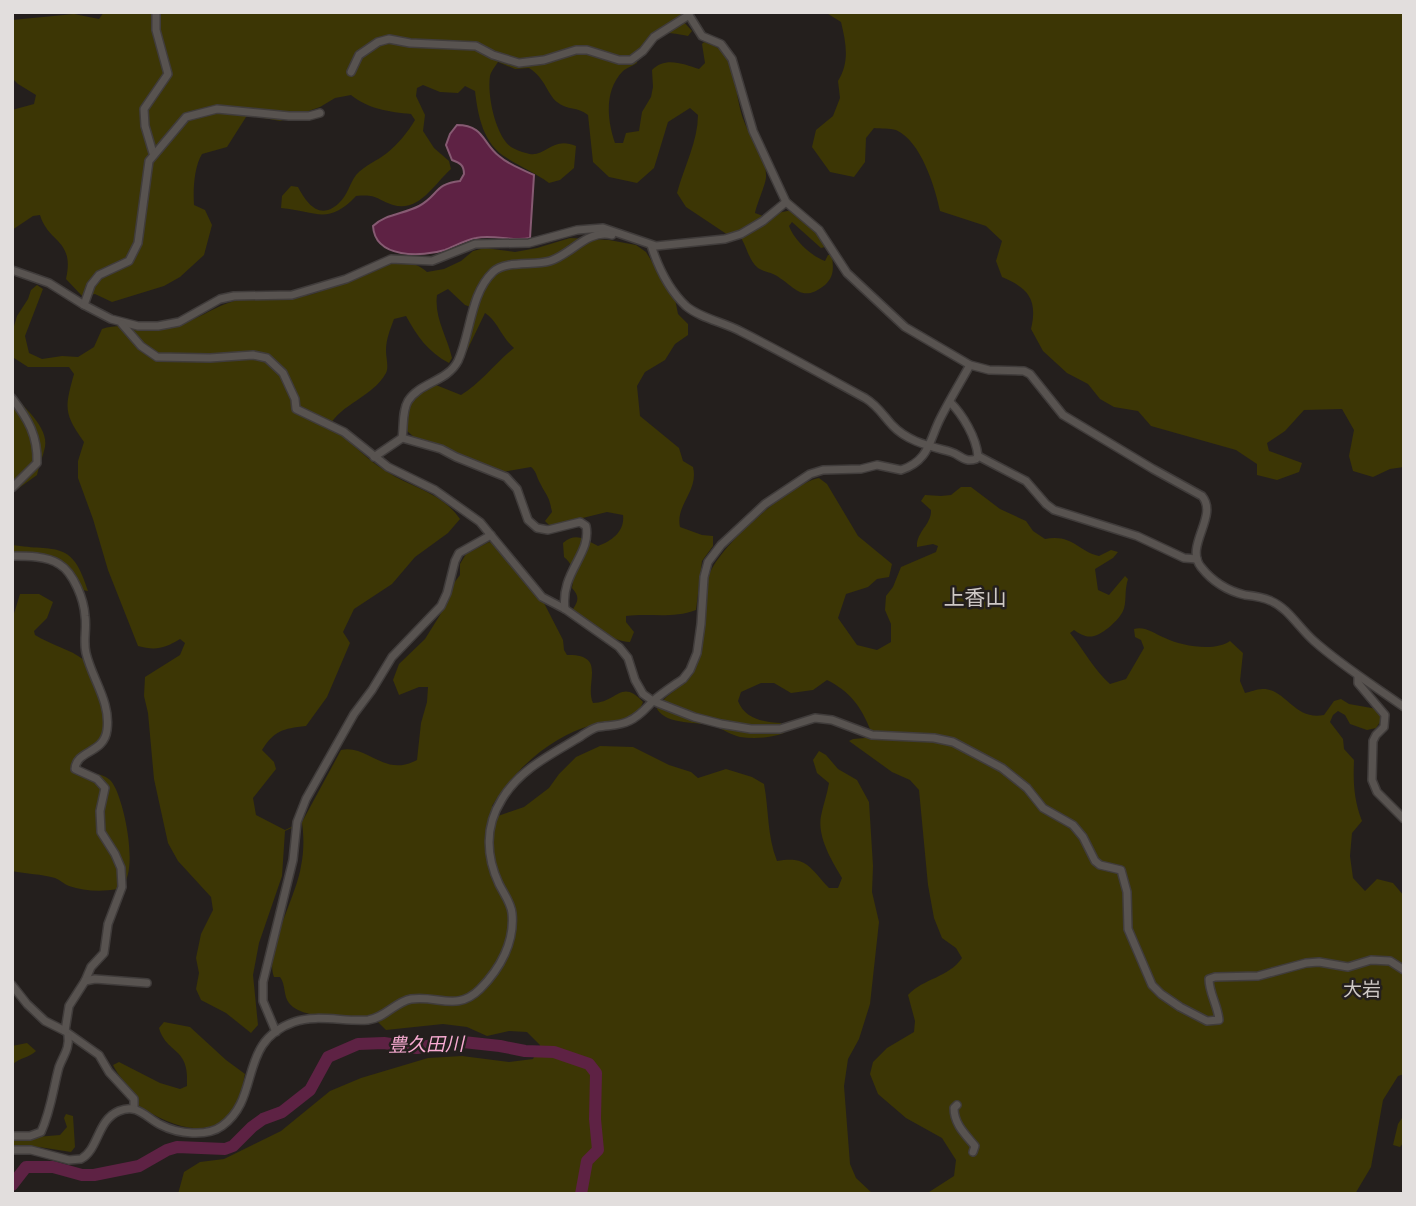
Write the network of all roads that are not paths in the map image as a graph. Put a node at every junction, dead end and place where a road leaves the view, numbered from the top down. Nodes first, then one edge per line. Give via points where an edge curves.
1 (156, 12) edge
2 (688, 14) edge
3 (351, 72) dead end
4 (320, 113) dead end
5 (153, 153) junction
6 (786, 202) junction
7 (631, 237) junction
8 (651, 245) junction
9 (12, 270) edge
10 (83, 305) junction
11 (122, 324) junction
12 (970, 365) junction
13 (12, 398) edge
14 (950, 402) junction
15 (402, 438) junction
16 (930, 447) junction
17 (978, 456) junction
18 (374, 457) junction
19 (12, 488) edge
20 (491, 535) junction
21 (12, 556) edge
22 (1197, 559) junction
23 (565, 609) junction
24 (1358, 677) junction
25 (653, 701) junction
26 (1404, 707) edge
27 (1404, 819) edge
28 (1404, 970) edge
29 (85, 981) junction
30 (147, 983) dead end
31 (12, 985) edge
32 (16, 997) edge
33 (276, 1032) junction
34 (67, 1034) junction
35 (957, 1105) dead end
36 (134, 1109) junction
37 (12, 1136) edge
38 (12, 1150) edge
39 (973, 1152) dead end

1 - 5 street via 168,74 144,109
2 - 3 street via 631,60 576,50 519,63 476,46 390,40 359,55
2 - 6 street via 702,36 721,44 732,59 753,131
4 - 5 street via 289,116 225,109 198,113 186,117
5 - 10 street via 138,243 129,261 99,275
6 - 8 street via 741,234
6 - 12 street via 819,230 847,273 905,327
7 - 8 street
7 - 11 street via 603,228 529,243 475,244 432,261 391,259 292,295 220,299 179,322 158,327
7 - 15 street via 593,235 554,260 498,267 480,289 457,363 408,401
8 - 16 street via 673,291 687,306 865,398 901,433
9 - 10 street via 49,283
10 - 11 street
11 - 18 street via 157,357 267,358 283,373 296,409 344,432
12 - 14 street
12 - 22 street via 1030,374 1063,415 1202,496 1207,508
13 - 19 street via 37,446 37,463
14 - 16 street
14 - 17 street via 964,420
15 - 18 street
15 - 23 street via 506,477 517,489 528,520 537,528 548,530 580,522 586,526 585,547 565,586
16 - 17 street via 965,460
16 - 25 street via 901,470 877,466 810,474 765,504 708,562 702,624 690,670
17 - 22 street via 1026,481 1054,509
18 - 20 street via 450,499
20 - 23 street via 542,597
20 - 33 street via 459,553 442,606 385,667 300,813 263,982 263,1001
21 - 29 street via 57,563 77,588 86,616 86,653 106,710 102,745 79,758 75,769 106,788 101,832 121,868 122,887 108,924 104,953
22 - 24 street via 1228,589 1283,608 1311,639
23 - 25 street via 619,647 643,694
24 - 26 street
24 - 27 street via 1385,715 1384,727 1373,741 1374,787
25 - 28 street via 751,729 780,729 816,718 872,735 934,738 953,742 1002,768 1043,808 1073,825 1095,861 1121,870 1128,929 1152,985 1207,1021 1219,1020 1209,986 1209,979 1215,977 1258,976 1319,962 1348,967 1371,960 1390,961
25 - 33 street via 630,721 589,730 548,755 501,800 488,850 512,914 508,948 479,991 466,1000 451,1002 410,999 373,1019 300,1020
29 - 30 street
29 - 34 street via 69,1006
31 - 32 street
32 - 34 street
33 - 36 street via 259,1048 241,1104 220,1128 203,1133 177,1130
34 - 36 street via 99,1055 134,1099
34 - 37 street via 68,1047 41,1132
35 - 39 street via 954,1115 975,1146
36 - 38 street via 111,1115 81,1160

